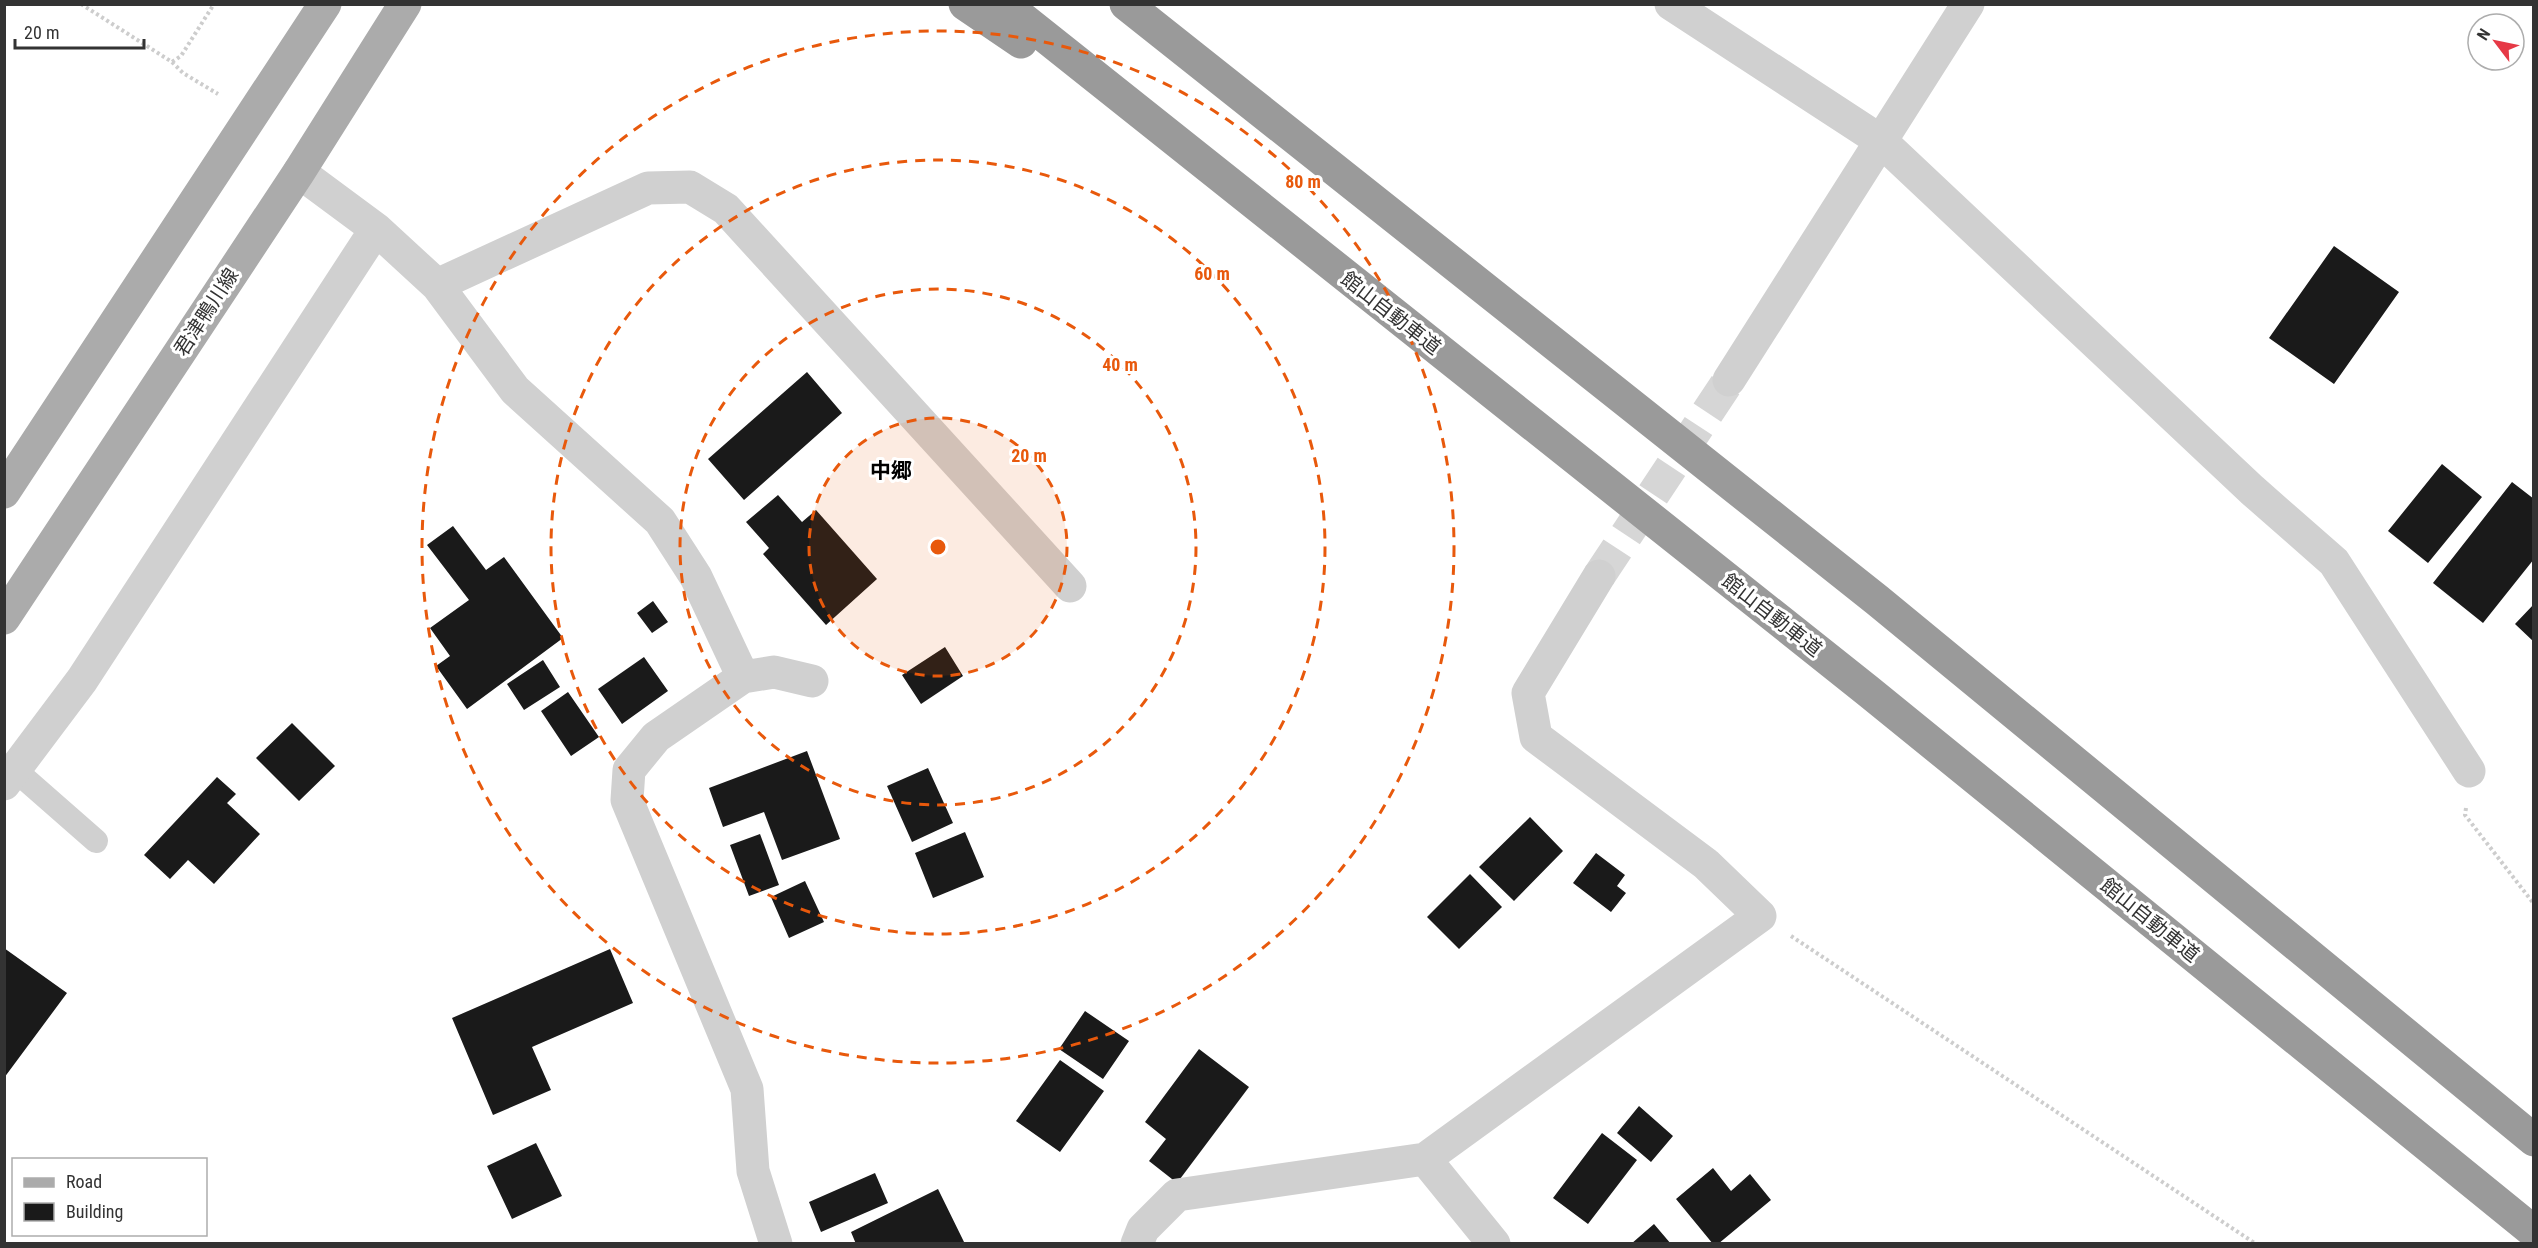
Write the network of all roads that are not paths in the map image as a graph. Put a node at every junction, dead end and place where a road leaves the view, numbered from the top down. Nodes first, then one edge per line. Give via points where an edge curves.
1 (325, 4) edge
2 (405, 4) edge
3 (965, 4) edge
4 (1004, 4) edge
5 (1126, 4) edge
6 (1671, 4) edge
7 (1968, 4) edge
8 (1881, 141) junction
9 (299, 172) junction
10 (1221, 178) junction
11 (376, 230) junction
12 (437, 285) junction
13 (1729, 380) tunnel mouth
14 (4, 492) edge
15 (1599, 576) tunnel mouth
16 (1070, 586) dead end
17 (4, 618) edge
18 (743, 677) junction
19 (812, 681) dead end
20 (2469, 771) road end
21 (10, 777) edge
22 (96, 841) dead end
23 (2534, 1140) edge
24 (1425, 1159) junction
25 (2534, 1232) edge
26 (776, 1244) edge
27 (1137, 1244) edge
28 (1494, 1244) edge

1 - 14 main road
2 - 9 main road, 君津鴨川線
3 - 10 highway
4 - 10 highway, 館山自動車道
5 - 23 highway via 1887,608
6 - 8 street
7 - 8 street
8 - 13 street
8 - 20 street via 2252,490 2334,562
9 - 11 street
9 - 17 main road, 君津鴨川線
10 - 25 highway, 館山自動車道 via 1849,676
11 - 12 street
11 - 21 street via 82,680
12 - 16 street via 648,188 690,187 726,209
12 - 18 street via 515,390 660,521 696,577
15 - 24 street via 1528,693 1536,737 1706,864 1760,916
18 - 19 street via 774,672
18 - 26 street via 656,737 629,770 627,800 747,1089 753,1171
21 - 22 lane
24 - 27 street via 1177,1195 1143,1229
24 - 28 street

